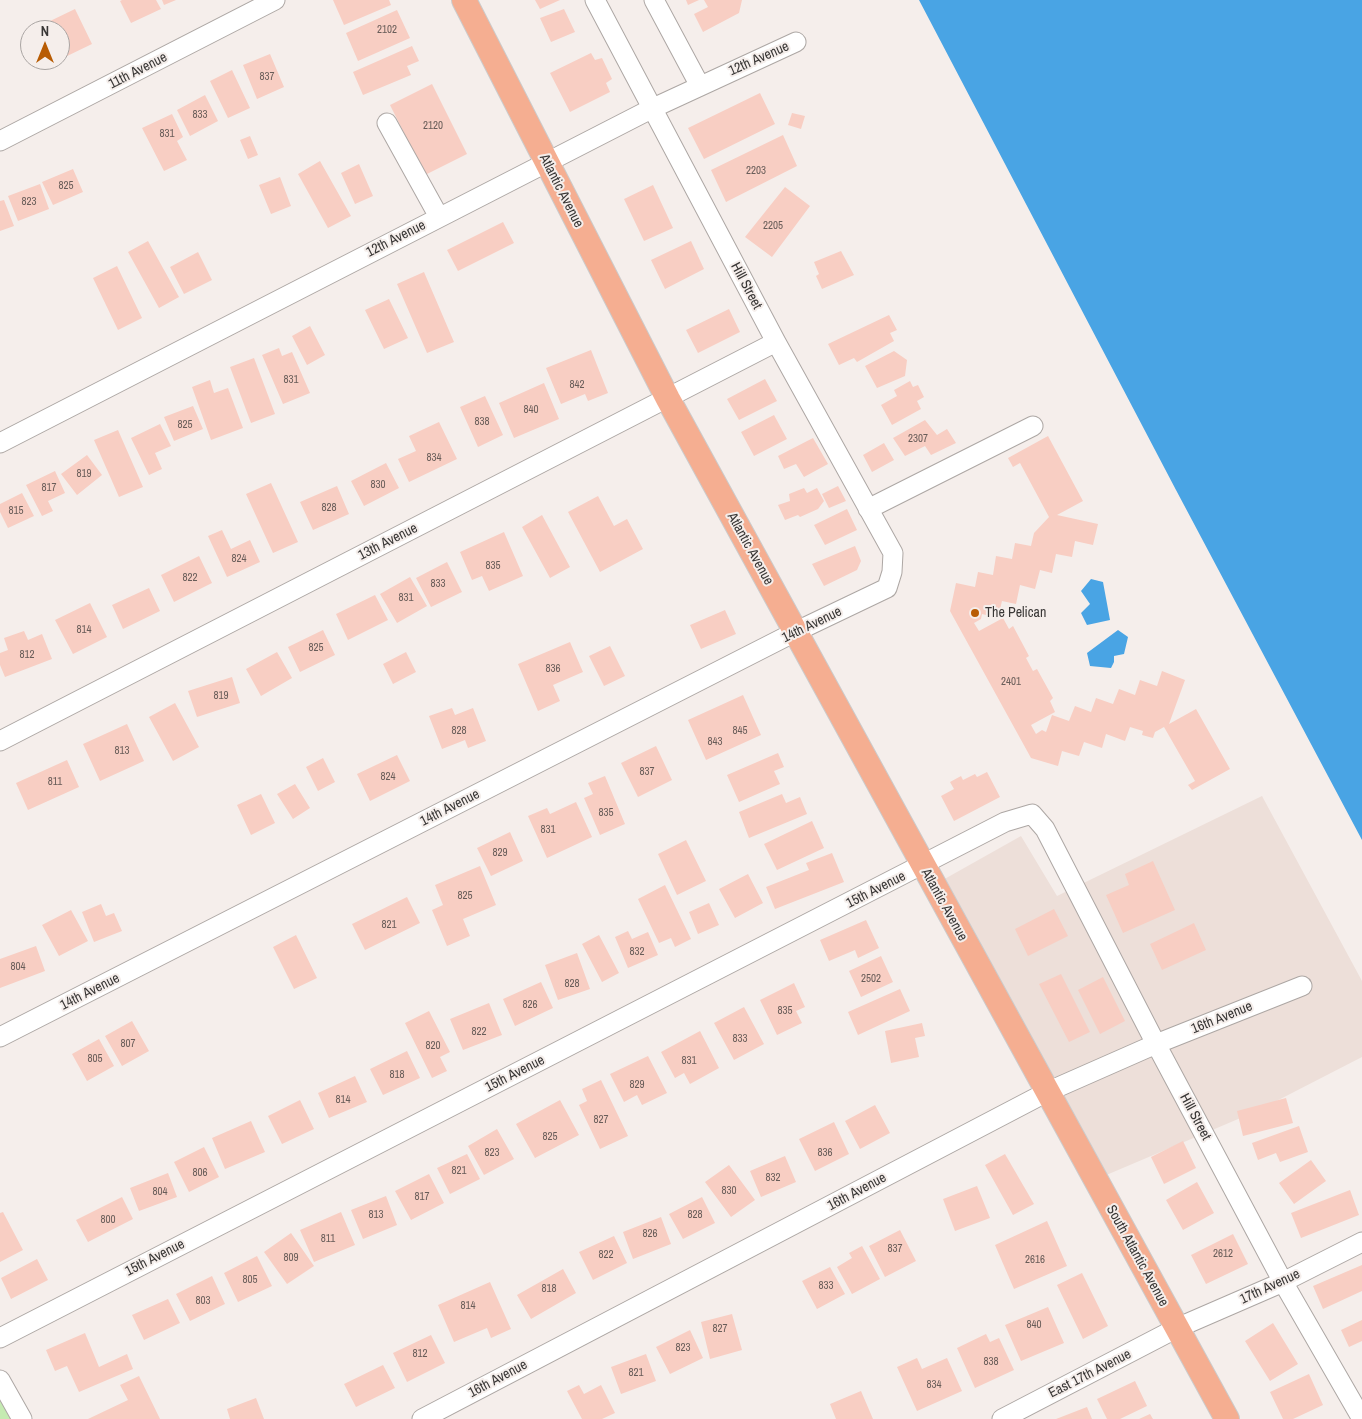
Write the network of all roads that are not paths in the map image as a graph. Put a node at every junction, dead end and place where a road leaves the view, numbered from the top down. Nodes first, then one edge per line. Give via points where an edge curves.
1 (275, 0) edge
2 (464, 0) edge
3 (595, 0) edge
4 (654, 0) edge
5 (796, 42) dead end
6 (700, 86) junction
7 (652, 109) junction
8 (388, 123) dead end
9 (0, 141) edge
10 (546, 162) junction
11 (439, 217) junction
12 (776, 342) junction
13 (668, 399) junction
14 (1032, 426) dead end
15 (0, 443) edge
16 (868, 509) junction
17 (892, 572) joint
18 (795, 632) junction
19 (0, 741) edge
20 (1032, 814) joint
21 (923, 866) junction
22 (1302, 986) dead end
23 (0, 1038) edge
24 (1156, 1044) junction
25 (1047, 1092) junction
26 (1362, 1242) edge
27 (1283, 1282) junction
28 (1177, 1328) junction
29 (0, 1338) edge
30 (0, 1380) edge
31 (22, 1419) edge
32 (422, 1419) edge
33 (1002, 1419) edge
34 (1227, 1419) edge
35 (1362, 1419) edge

1 - 9 street, 11th Avenue
2 - 10 main road, Atlantic Avenue
3 - 7 street, Hill Street
4 - 6 street
5 - 6 street, 12th Avenue
6 - 7 street, 12th Avenue
7 - 10 street, 12th Avenue
7 - 12 street, Hill Street
8 - 11 street
10 - 11 street, 12th Avenue
10 - 13 main road, Atlantic Avenue
11 - 15 street, 12th Avenue
12 - 13 street, 13th Avenue
12 - 16 street, Hill Street
13 - 18 main road, Atlantic Avenue
13 - 19 street, 13th Avenue
14 - 16 street
16 - 17 street, Hill Street via 893,553
17 - 18 street, 14th Avenue via 887,588
18 - 21 main road, Atlantic Avenue
18 - 23 street, 14th Avenue
20 - 21 street, 15th Avenue via 1005,822
20 - 24 street, Hill Street via 1045,828
21 - 25 main road, Atlantic Avenue
21 - 29 street, 15th Avenue
22 - 24 street, 16th Avenue
24 - 25 street, 16th Avenue
24 - 27 street, Hill Street
25 - 28 main road, South Atlantic Avenue
25 - 32 street, 16th Avenue
26 - 27 street, 17th Avenue
27 - 28 street, 17th Avenue
27 - 35 street, Hill Street
28 - 33 street, East 17th Avenue
28 - 34 main road, South Atlantic Avenue
30 - 31 street

